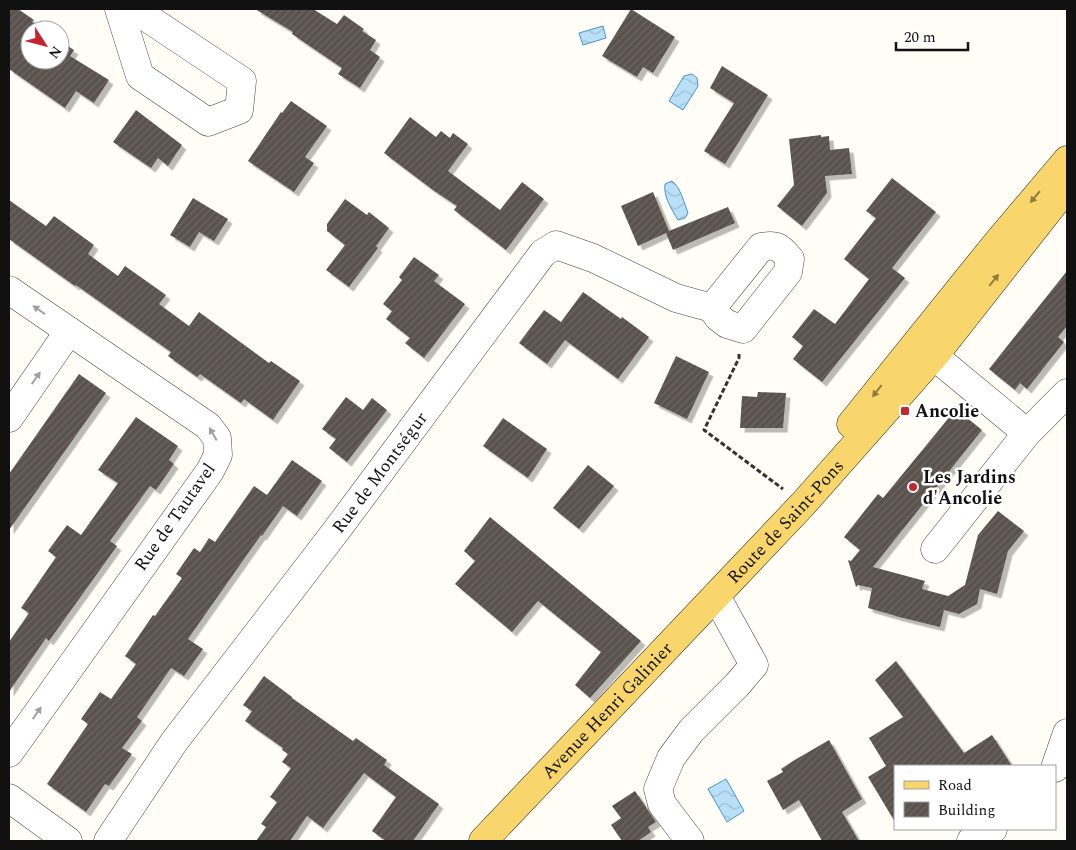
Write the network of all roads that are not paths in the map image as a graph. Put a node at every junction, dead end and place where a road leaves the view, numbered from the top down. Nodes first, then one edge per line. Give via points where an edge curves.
1 (119, 9) edge
2 (134, 9) edge
3 (1067, 160) edge
4 (1067, 187) edge
5 (9, 290) edge
6 (712, 308) junction
7 (68, 331) junction
8 (919, 356) junction
9 (1067, 394) edge
10 (9, 418) edge
11 (1027, 432) junction
12 (935, 549) dead end
13 (724, 588) junction
14 (1067, 733) edge
15 (9, 753) edge
16 (1056, 765) edge
17 (9, 798) edge
18 (991, 830) edge
19 (68, 841) edge
20 (108, 841) edge
21 (483, 841) edge
22 (690, 841) edge
23 (970, 841) edge

1 - 2 street via 140,76 208,122 239,110 242,81
3 -> 8 main road, Route de Saint-Pons via 996,244
8 -> 4 main road, Route de Saint-Pons
7 -> 5 street, Rue de Tautavel
6 - 6 street, Rue de Montségur via 761,247 772,245 782,249 790,259 788,272 743,329 727,324
6 - 20 street, Rue de Montségur via 676,298 593,258 556,245 543,254 174,742
10 -> 7 street
15 -> 7 street, Rue de Tautavel via 218,455 217,438 208,426
8 - 11 street
8 -> 13 main road, Route de Saint-Pons via 794,497
8 - 13 main road, Route de Saint-Pons via 803,504
9 - 11 street
11 - 12 street
13 - 21 main road, Avenue Henri Galinier
13 - 22 street via 754,665 691,730 671,758 658,789 662,804
14 - 16 street
17 - 19 street
18 - 23 street

